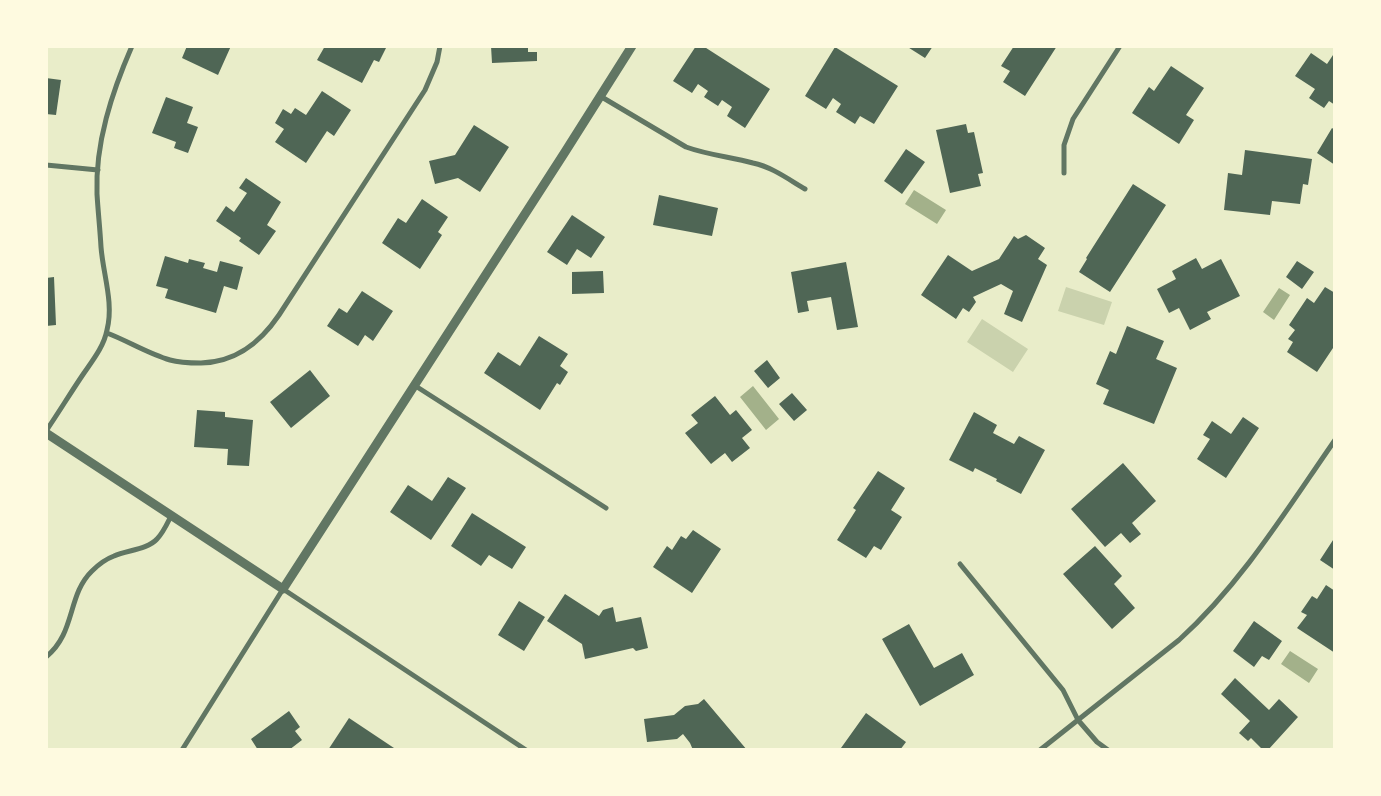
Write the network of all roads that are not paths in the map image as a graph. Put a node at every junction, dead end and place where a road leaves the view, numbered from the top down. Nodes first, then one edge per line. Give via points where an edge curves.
1 (132, 46) edge
2 (440, 46) edge
3 (632, 46) edge
4 (1120, 46) edge
5 (600, 96) junction
6 (46, 165) edge
7 (98, 170) junction
8 (1064, 173) dead end
9 (805, 189) dead end
10 (107, 333) junction
11 (414, 385) junction
12 (46, 432) edge
13 (1335, 440) edge
14 (606, 508) dead end
15 (171, 516) junction
16 (960, 564) dead end
17 (283, 589) junction
18 (46, 657) edge
19 (1078, 720) junction
20 (182, 750) edge
21 (526, 750) edge
22 (1040, 750) edge
23 (1108, 750) edge

1 - 7 street via 110,104
2 - 10 street via 438,62 425,90 279,315 248,349 208,363 172,361
3 - 5 street
4 - 8 street via 1073,119 1064,145
5 - 9 street via 686,147 768,167
5 - 11 street
6 - 7 street
7 - 10 street via 102,256 110,318
10 - 12 street
11 - 14 street
11 - 17 street
12 - 15 street
13 - 19 street via 1256,554 1220,599 1179,640
15 - 17 street
15 - 18 street via 156,540 114,556 92,571 82,584 62,640
16 - 19 street via 1063,690
17 - 20 street
17 - 21 street
19 - 22 street
19 - 23 street

